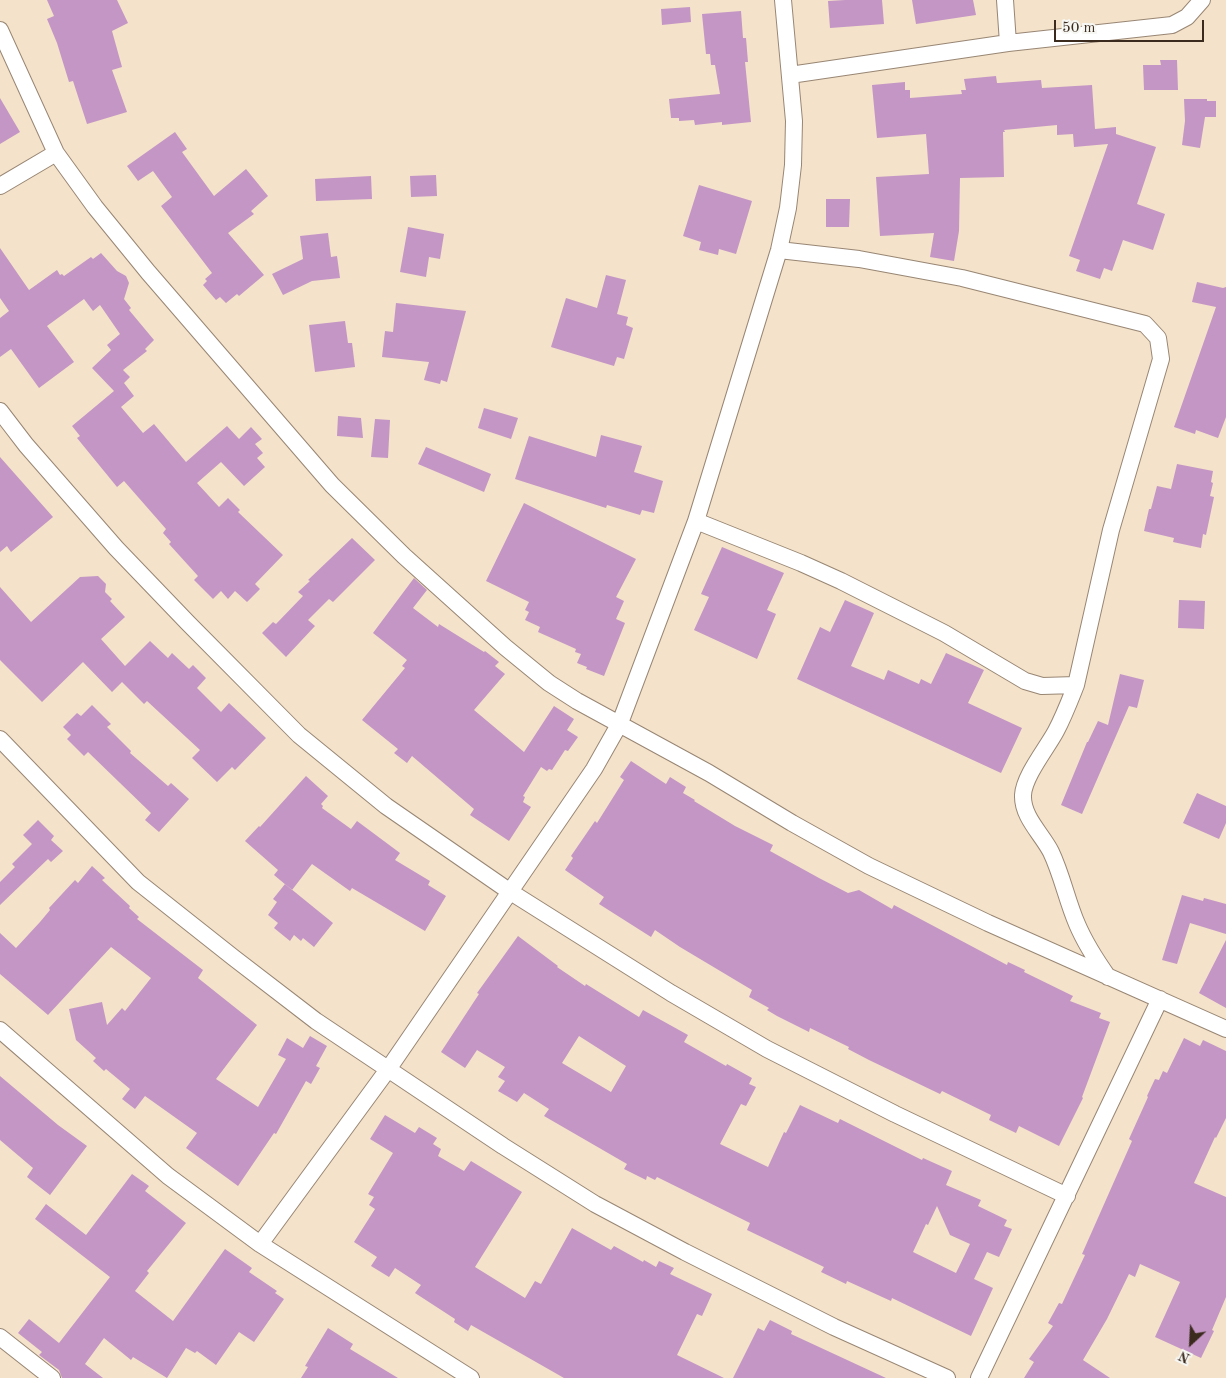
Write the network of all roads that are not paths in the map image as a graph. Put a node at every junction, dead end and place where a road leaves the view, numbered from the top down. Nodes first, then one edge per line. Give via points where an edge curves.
1 (783, 0) edge
2 (1005, 0) edge
3 (1202, 0) edge
4 (0, 30) edge
5 (1008, 43) junction
6 (790, 75) junction
7 (56, 153) junction
8 (0, 186) edge
9 (779, 250) junction
10 (0, 411) edge
11 (696, 521) junction
12 (1076, 685) junction
13 (620, 723) junction
14 (0, 739) edge
15 (509, 891) junction
16 (1108, 977) junction
17 (1160, 999) junction
18 (1226, 1029) edge
19 (0, 1030) edge
20 (389, 1068) junction
21 (1066, 1196) junction
22 (260, 1244) junction
23 (0, 1337) edge
24 (52, 1378) edge
25 (471, 1378) edge
26 (947, 1378) edge
27 (979, 1378) edge

1 - 6 street
2 - 5 street
3 - 5 street via 1187,16 1172,25
4 - 7 street
5 - 6 street
6 - 9 street via 793,165
7 - 8 street
7 - 13 street via 148,272 332,485 404,556 548,683
9 - 11 street
9 - 12 street via 859,258 962,278 1145,324 1158,338 1161,360 1111,530
10 - 15 street via 116,548 299,735 386,806
11 - 12 street via 801,562 840,581 944,633 1024,681 1042,686
11 - 13 street
12 - 16 street via 1056,730 1026,782 1023,804 1060,871 1077,923 1090,950
13 - 15 street via 594,769
13 - 16 street via 869,866
14 - 20 street via 138,882 316,1020
15 - 20 street
15 - 21 street via 767,1049
16 - 17 street
17 - 18 street
17 - 21 street
19 - 22 street via 168,1176
20 - 22 street
20 - 26 street via 594,1204 834,1328
21 - 27 street
22 - 25 street
23 - 24 street

